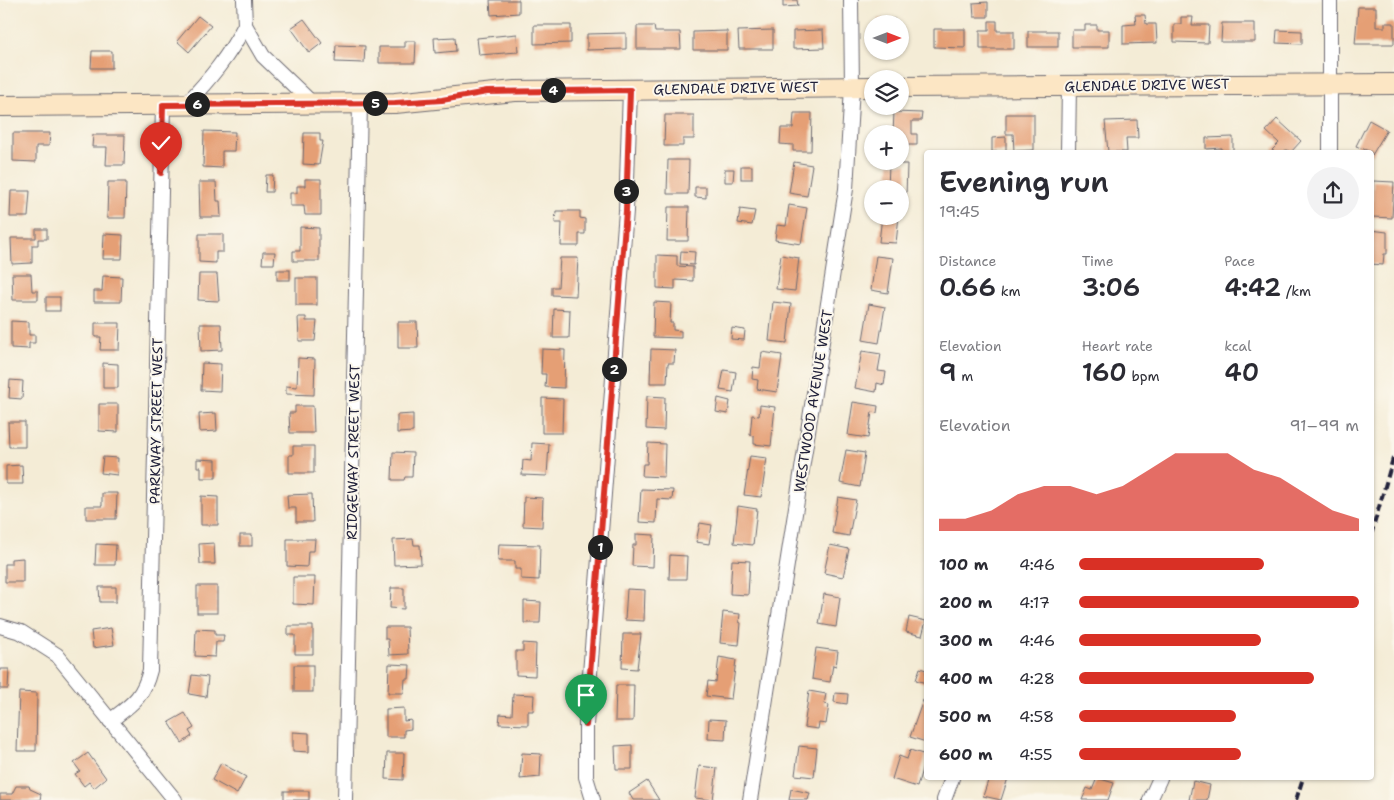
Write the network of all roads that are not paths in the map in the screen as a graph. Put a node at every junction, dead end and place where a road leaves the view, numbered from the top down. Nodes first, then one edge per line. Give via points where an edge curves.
1 (244, 0) edge
2 (851, 0) edge
3 (1330, 0) edge
4 (245, 25) junction
5 (1331, 83) junction
6 (1394, 84) edge
7 (1069, 86) junction
8 (852, 87) junction
9 (864, 87) edge
10 (909, 87) edge
11 (630, 90) junction
12 (311, 102) junction
13 (360, 103) junction
14 (186, 104) junction
15 (163, 105) junction
16 (0, 106) edge
17 (1068, 150) edge
18 (1330, 150) edge
19 (0, 626) edge
20 (110, 722) junction
21 (951, 780) edge
22 (1159, 780) edge
23 (175, 800) edge
24 (345, 800) edge
25 (594, 800) edge
26 (750, 800) edge
27 (944, 800) edge
28 (1150, 800) edge

1 - 4 street
2 - 8 street, WESTWOOD AVENUE WEST
3 - 5 street
4 - 12 street via 263,56
4 - 14 street via 232,52
5 - 6 street, GLENDALE DRIVE WEST
5 - 7 street, GLENDALE DRIVE WEST
5 - 18 street
7 - 10 street, GLENDALE DRIVE WEST
7 - 17 street
8 - 9 street, GLENDALE DRIVE WEST
8 - 11 street, GLENDALE DRIVE WEST
8 - 26 street, WESTWOOD AVENUE WEST via 846,189
11 - 13 street, GLENDALE DRIVE WEST via 487,92 442,100
11 - 25 street via 626,211 586,725 586,777
12 - 13 street, GLENDALE DRIVE WEST
12 - 14 street, GLENDALE DRIVE WEST
13 - 24 street, RIDGEWAY STREET WEST
14 - 15 street, GLENDALE DRIVE WEST
15 - 16 street, GLENDALE DRIVE WEST
15 - 20 street, PARKWAY STREET WEST via 150,670 139,699
19 - 20 street via 21,632 57,655
20 - 23 street
21 - 27 street
22 - 28 street

